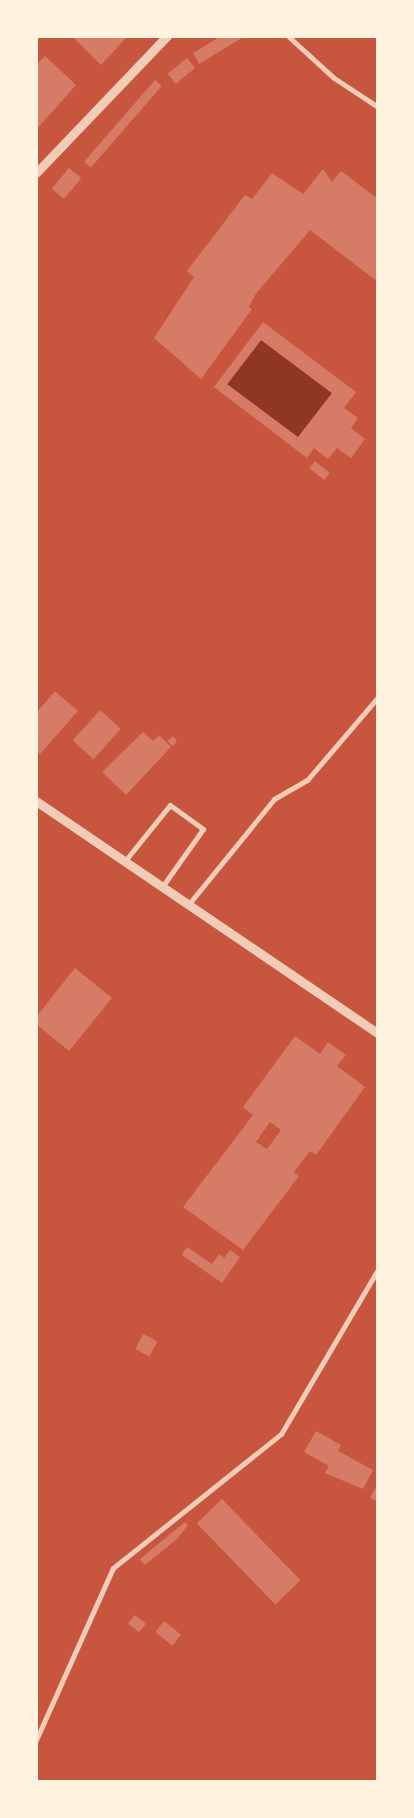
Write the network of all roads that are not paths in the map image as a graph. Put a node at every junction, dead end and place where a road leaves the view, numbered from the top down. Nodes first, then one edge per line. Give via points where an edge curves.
1 (167, 36) edge
2 (288, 36) edge
3 (378, 107) edge
4 (36, 173) edge
5 (378, 697) edge
6 (36, 801) edge
7 (124, 862) junction
8 (161, 887) junction
9 (188, 906) junction
10 (378, 1033) edge
11 (378, 1269) edge
12 (36, 1740) edge

1 - 4 street
2 - 3 street via 334,78
5 - 9 street via 308,778 274,799
6 - 7 street
7 - 8 street
7 - 8 street via 170,805 203,829
8 - 9 street
9 - 10 street
11 - 12 street via 282,1434 113,1568

